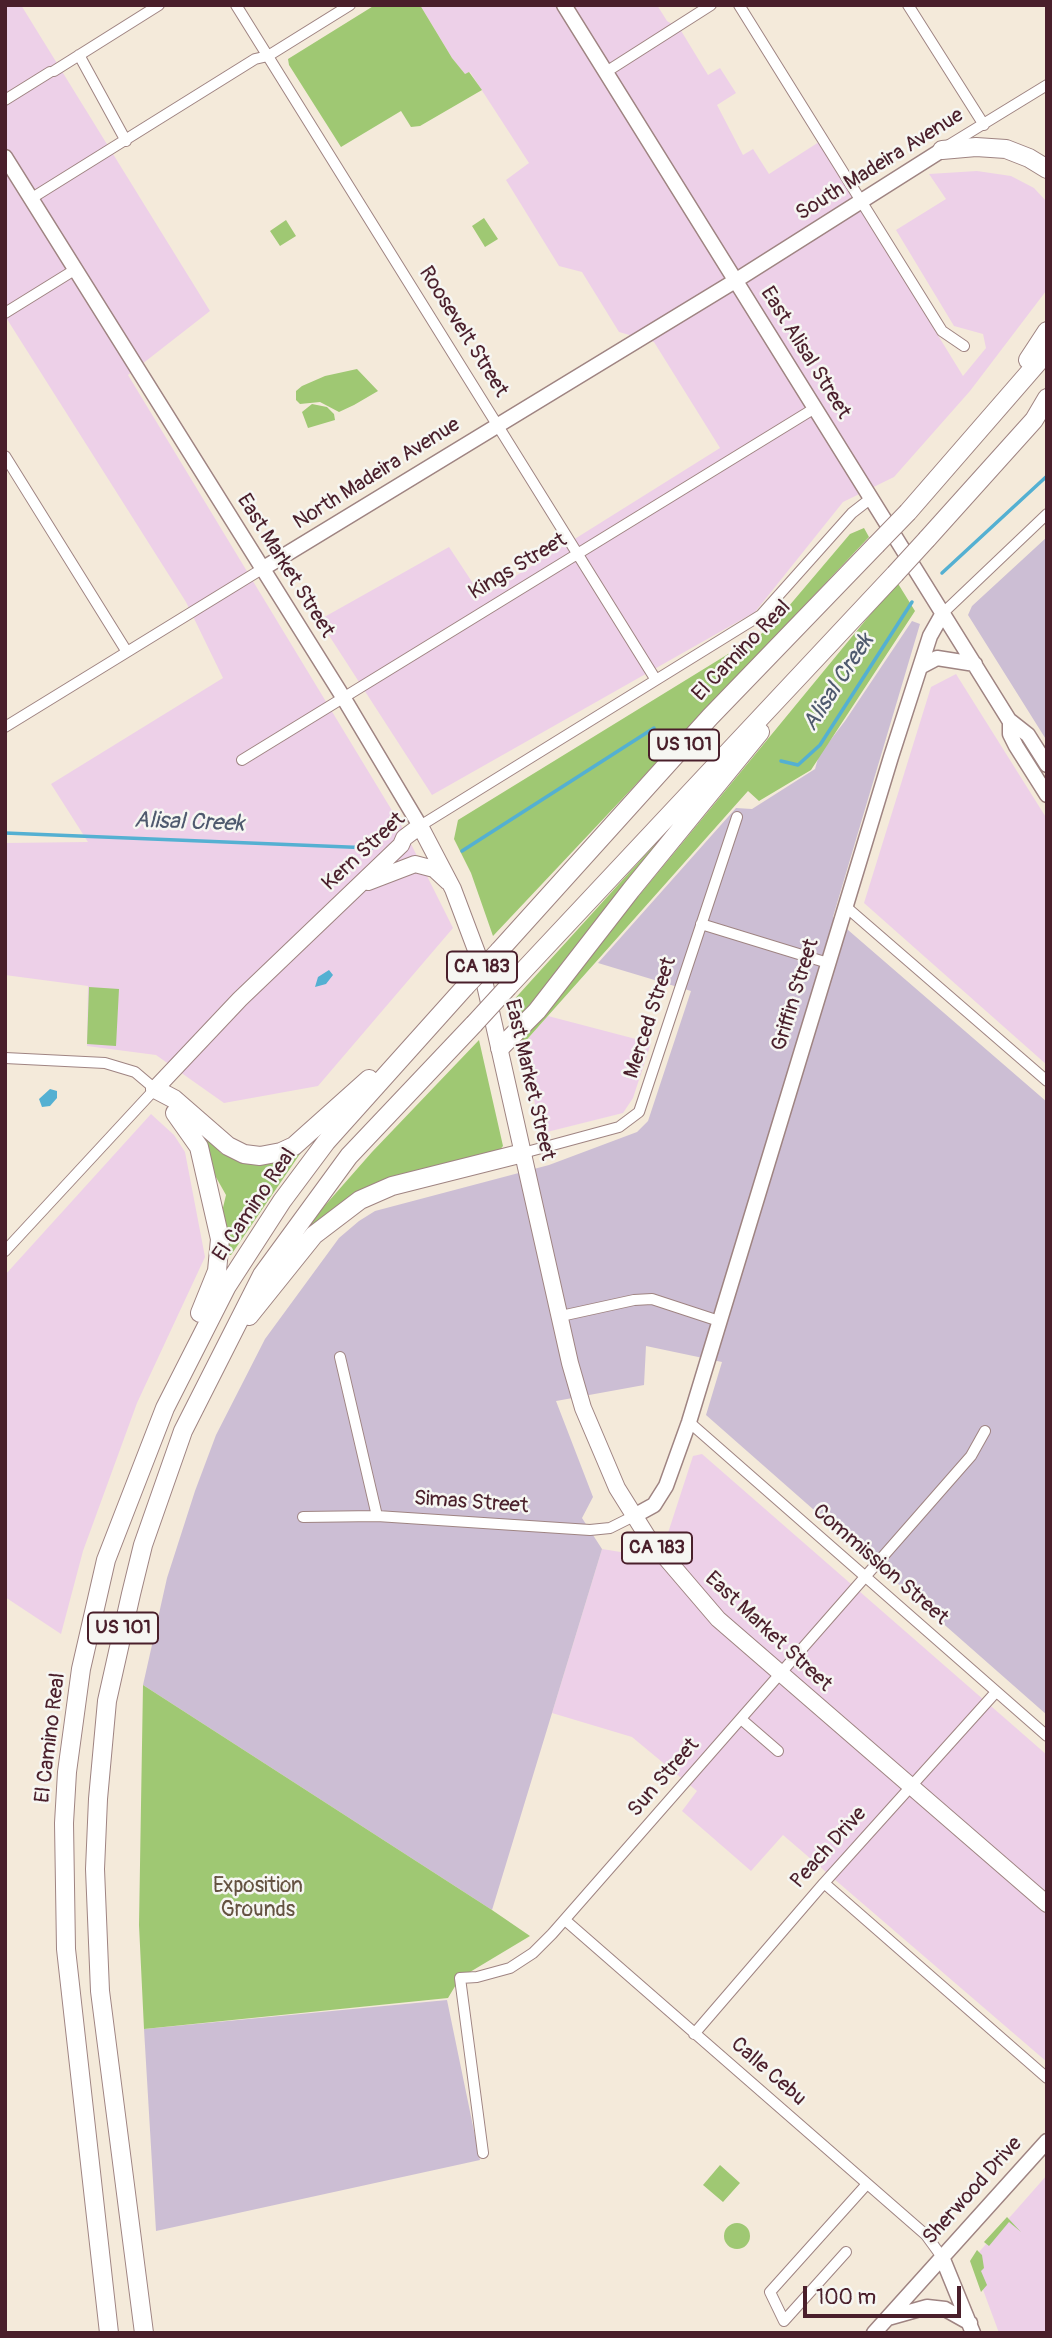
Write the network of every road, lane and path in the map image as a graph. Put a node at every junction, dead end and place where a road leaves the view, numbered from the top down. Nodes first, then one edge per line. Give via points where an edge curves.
1 (159, 5) edge
2 (236, 5) edge
3 (350, 5) edge
4 (564, 5) edge
5 (711, 5) edge
6 (739, 5) edge
7 (908, 5) edge
8 (79, 55) junction
9 (268, 56) junction
10 (606, 72) junction
11 (1047, 85) edge
12 (5, 100) edge
13 (984, 125) junction
14 (126, 141) junction
15 (942, 150) junction
16 (5, 157) edge
17 (1047, 169) edge
18 (32, 198) junction
19 (861, 200) junction
20 (76, 269) junction
21 (735, 281) junction
22 (5, 313) edge
23 (1047, 331) edge
24 (964, 346) dead end
25 (1047, 352) edge
26 (1047, 398) edge
27 (1005, 401) junction
28 (815, 408) junction
29 (1040, 415) edge
30 (497, 424) junction
31 (5, 456) edge
32 (870, 499) junction
33 (1047, 514) edge
34 (578, 553) junction
35 (262, 569) junction
36 (943, 613) junction
37 (127, 652) junction
38 (975, 664) junction
39 (920, 667) junction
40 (656, 680) junction
41 (791, 683) junction
42 (343, 697) junction
43 (1010, 722) junction
44 (5, 727) edge
45 (242, 760) dead end
46 (1047, 765) edge
47 (1047, 795) edge
48 (737, 817) dead end
49 (420, 827) junction
50 (356, 888) junction
51 (453, 889) junction
52 (845, 906) junction
53 (701, 924) junction
54 (828, 963) junction
55 (435, 1021) junction
56 (500, 1048) junction
57 (5, 1058) edge
58 (1047, 1081) edge
59 (155, 1089) junction
60 (523, 1153) junction
61 (5, 1251) edge
62 (561, 1316) junction
63 (719, 1321) junction
64 (227, 1343) junction
65 (340, 1357) dead end
66 (179, 1377) junction
67 (689, 1422) junction
68 (985, 1431) dead end
69 (377, 1516) junction
70 (634, 1516) junction
71 (303, 1517) dead end
72 (866, 1577) junction
73 (780, 1674) junction
74 (996, 1692) junction
75 (741, 1719) junction
76 (1047, 1736) edge
77 (778, 1751) dead end
78 (910, 1788) junction
79 (824, 1883) junction
80 (1047, 1904) edge
81 (565, 1920) junction
82 (694, 2034) junction
83 (1047, 2078) edge
84 (1047, 2140) edge
85 (483, 2153) dead end
86 (867, 2183) junction
87 (846, 2252) dead end
88 (942, 2257) junction
89 (887, 2318) junction
90 (972, 2328) edge
91 (108, 2333) edge
92 (145, 2333) edge
93 (874, 2333) edge

1 - 8 street
2 - 9 street, Roosevelt Street
3 - 9 street
4 - 10 main road, East Alisal Street
5 - 10 street
6 - 19 street
7 - 13 street
8 - 12 street
8 - 14 street
9 - 14 street via 255,59
9 - 30 street, Roosevelt Street
10 - 21 main road, East Alisal Street
11 - 13 street, South Madeira Avenue
13 - 15 street, South Madeira Avenue
14 - 18 street
15 - 17 highway via 1006,149
15 - 19 main road, South Madeira Avenue
16 - 18 main road, East Market Street
18 - 20 main road, East Market Street
19 - 21 main road, South Madeira Avenue
19 - 24 street via 942,331
20 - 22 street
20 - 35 main road, East Market Street
21 - 28 main road, East Alisal Street
21 - 30 main road, North Madeira Avenue
23 - 27 highway
25 - 27 highway, El Camino Real / US 101
26 - 29 highway, US 101
27 - 55 highway, El Camino Real / US 101, bridge via 908,512 710,717
28 - 32 main road, East Alisal Street
28 - 34 street, Kings Street
29 - 41 highway, US 101, bridge
30 - 34 street, Roosevelt Street
30 - 35 main road, North Madeira Avenue
31 - 37 street
32 - 36 main road, East Alisal Street
32 - 40 street, Kern Street via 852,513 761,615
33 - 36 street, Griffin Street
34 - 40 street, Roosevelt Street
34 - 42 street, Kings Street
35 - 37 street, North Madeira Avenue
35 - 42 main road, East Market Street
36 - 38 main road, East Alisal Street
36 - 39 main road, Griffin Street
37 - 44 street, North Madeira Avenue
38 - 39 main road via 937,658
38 - 43 main road, East Alisal Street
39 - 52 main road, Griffin Street
40 - 49 street, Kern Street
41 - 56 highway via 776,714 537,1011
41 - 64 highway, US 101, bridge via 349,1156 262,1275
42 - 45 street, Kings Street
42 - 49 main road, East Market Street
43 - 46 main road, East Alisal Street via 1028,736
43 - 47 main road, East Alisal Street via 1016,746
48 - 53 street, Merced Street
49 - 50 main road, Kern Street
49 - 51 main road, East Market Street / CA 183
50 - 51 main road via 406,865 419,864 434,869
50 - 59 main road, Kern Street via 212,1026
51 - 56 main road, East Market Street / CA 183 via 480,958
52 - 54 main road, Griffin Street
52 - 58 street
53 - 54 street
53 - 60 street, Merced Street via 639,1112 619,1127
54 - 63 main road, Griffin Street
55 - 59 highway via 300,1141 281,1152 260,1156 237,1151
55 - 66 highway, El Camino Real / US 101 via 326,1142 282,1201 227,1286
56 - 60 main road, East Market Street / CA 183
57 - 59 street via 105,1063 135,1072
59 - 61 street, Kern Street
59 - 66 highway via 199,1147 220,1239 217,1271 186,1344
60 - 62 main road, East Market Street / CA 183
60 - 64 highway via 392,1186 343,1210 314,1235
62 - 63 street via 652,1299
62 - 70 main road, East Market Street / CA 183 via 583,1408 604,1463
63 - 67 main road, Griffin Street
64 - 92 highway, US 101 via 183,1431 144,1545 107,1701 102,1747 95,1870 100,1991
65 - 69 street
66 - 91 highway, El Camino Real / US 101 via 106,1560 81,1669 67,1772 66,1949
67 - 70 main road, Griffin Street via 666,1486 654,1505
67 - 72 street, Commission Street
68 - 72 street, Sun Street via 971,1456
69 - 70 street, Simas Street via 590,1530 610,1528
69 - 71 street, Simas Street
70 - 73 main road, East Market Street / CA 183 via 699,1601
72 - 73 street, Sun Street
72 - 74 street, Commission Street
73 - 75 street, Sun Street
73 - 78 main road, East Market Street / CA 183
74 - 76 street, Commission Street
74 - 78 street, Peach Drive
75 - 77 street
75 - 81 street, Sun Street
78 - 79 street, Peach Drive
78 - 80 main road, East Market Street / CA 183
79 - 82 street, Peach Drive
79 - 83 street
81 - 82 street, Calle Cebu
81 - 85 street, Sun Street via 540,1947 510,1968 460,1978
82 - 86 street, Calle Cebu
84 - 88 main road, Sherwood Drive
86 - 87 street via 770,2292 784,2321
86 - 88 street, Calle Cebu via 926,2235
88 - 89 main road, Sherwood Drive
88 - 90 main road
89 - 90 main road via 927,2307 945,2309
89 - 93 main road, Sherwood Drive

